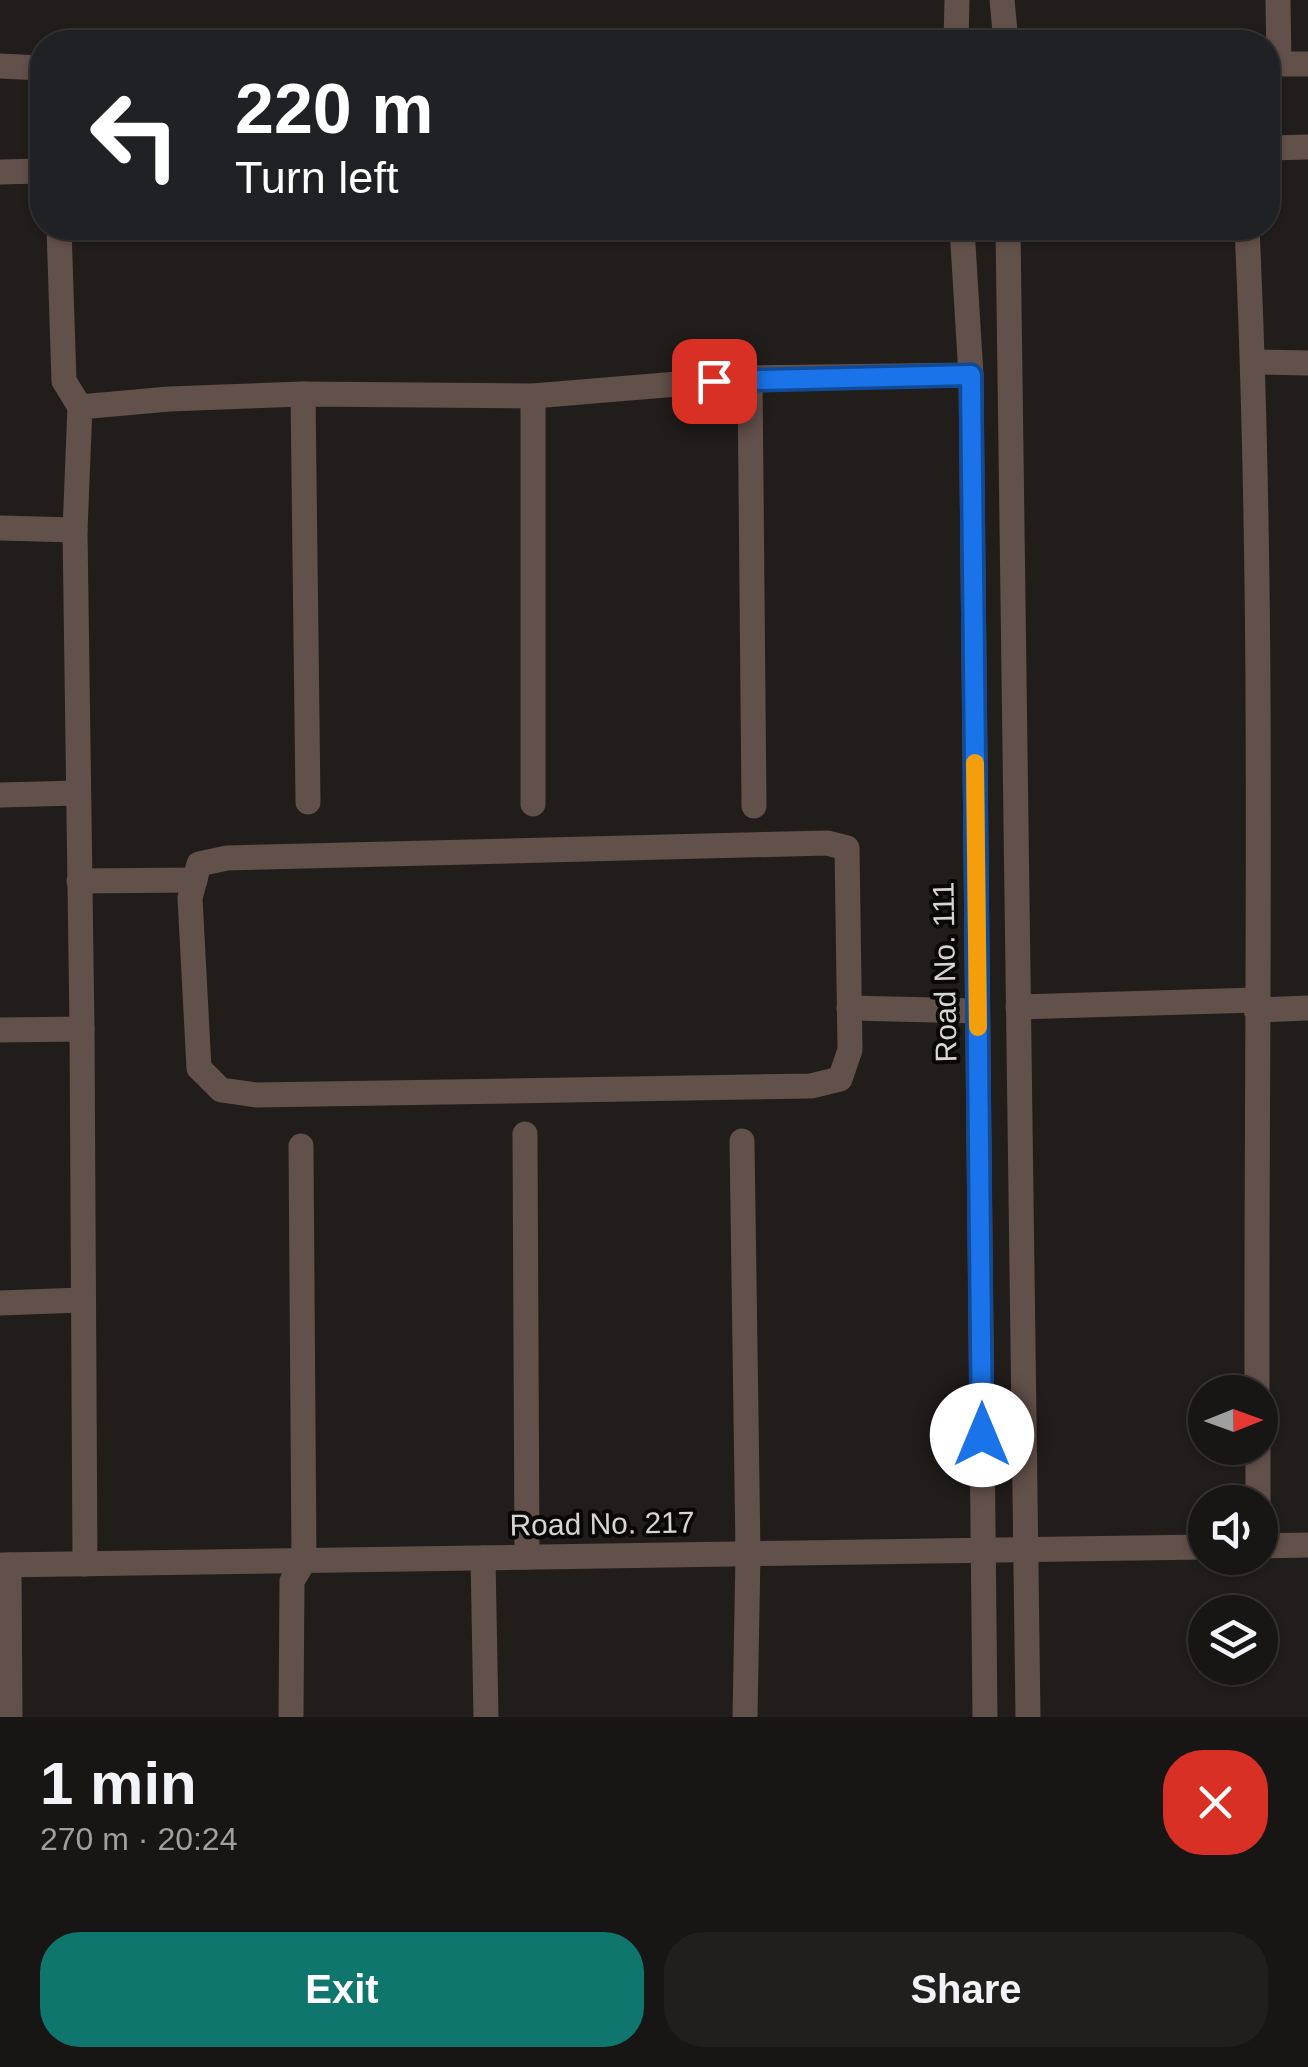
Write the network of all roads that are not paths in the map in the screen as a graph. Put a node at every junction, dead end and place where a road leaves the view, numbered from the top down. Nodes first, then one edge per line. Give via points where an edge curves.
1 (957, 0) edge
2 (1002, 0) edge
3 (1278, 0) edge
4 (956, 30) edge
5 (1005, 30) edge
6 (1276, 30) edge
7 (1280, 64) edge
8 (1308, 64) edge
9 (0, 66) edge
10 (30, 67) edge
11 (1308, 147) edge
12 (1280, 148) edge
13 (30, 171) edge
14 (0, 172) edge
15 (59, 240) edge
16 (963, 240) edge
17 (1008, 240) edge
18 (1248, 240) edge
19 (1253, 362) junction
20 (1308, 363) edge
21 (971, 375) junction
22 (750, 378) junction
23 (303, 394) junction
24 (532, 396) junction
25 (80, 407) junction
26 (0, 528) edge
27 (75, 530) junction
28 (78, 793) junction
29 (0, 795) edge
30 (308, 802) dead end
31 (533, 804) dead end
32 (754, 806) dead end
33 (79, 880) junction
34 (194, 880) junction
35 (1256, 1005) junction
36 (1018, 1006) junction
37 (849, 1008) junction
38 (1308, 1008) edge
39 (978, 1011) junction
40 (82, 1029) junction
41 (0, 1030) edge
42 (525, 1134) dead end
43 (742, 1141) dead end
44 (301, 1146) dead end
45 (82, 1300) junction
46 (0, 1302) edge
47 (1257, 1375) edge
48 (1308, 1545) edge
49 (1278, 1546) edge
50 (1188, 1547) edge
51 (983, 1550) junction
52 (1026, 1550) junction
53 (748, 1554) junction
54 (527, 1557) junction
55 (483, 1558) junction
56 (304, 1561) junction
57 (85, 1564) junction
58 (4, 1565) edge
59 (10, 1717) edge
60 (291, 1717) edge
61 (486, 1717) edge
62 (745, 1717) edge
63 (986, 1717) edge
64 (1028, 1717) edge

1 - 4 street
2 - 5 street
3 - 6 street
7 - 8 street
9 - 10 street
11 - 12 street
13 - 14 street
15 - 25 street via 64,380
16 - 21 street, Road No. 111
17 - 36 street
18 - 19 street
19 - 20 street
19 - 35 street
21 - 22 street
21 - 39 street, Road No. 111
22 - 24 street
22 - 32 street
23 - 24 street
23 - 25 street
23 - 30 street
24 - 31 street
25 - 27 street
26 - 27 street
27 - 28 street
28 - 29 street
28 - 33 street
33 - 34 street
33 - 40 street
34 - 37 street via 198,864 227,858 826,842 848,848
34 - 37 street via 200,1068 221,1090 256,1095 811,1086 840,1080 850,1050
35 - 36 street
35 - 38 street
35 - 47 street
36 - 52 street
37 - 39 street
39 - 51 street, Road No. 111
40 - 41 street
40 - 45 street
42 - 54 street
43 - 53 street
44 - 56 street
45 - 46 street
45 - 57 street
48 - 49 street
50 - 52 street, Road No. 217
51 - 52 street, Road No. 217
51 - 53 street, Road No. 217
51 - 63 street, Road No. 111
52 - 64 street
53 - 54 street, Road No. 217
53 - 62 street
54 - 55 street, Road No. 217
55 - 56 street, Road No. 217
55 - 61 street
56 - 57 street, Road No. 217
56 - 60 street via 292,1582
57 - 58 street, Road No. 217
58 - 59 street

